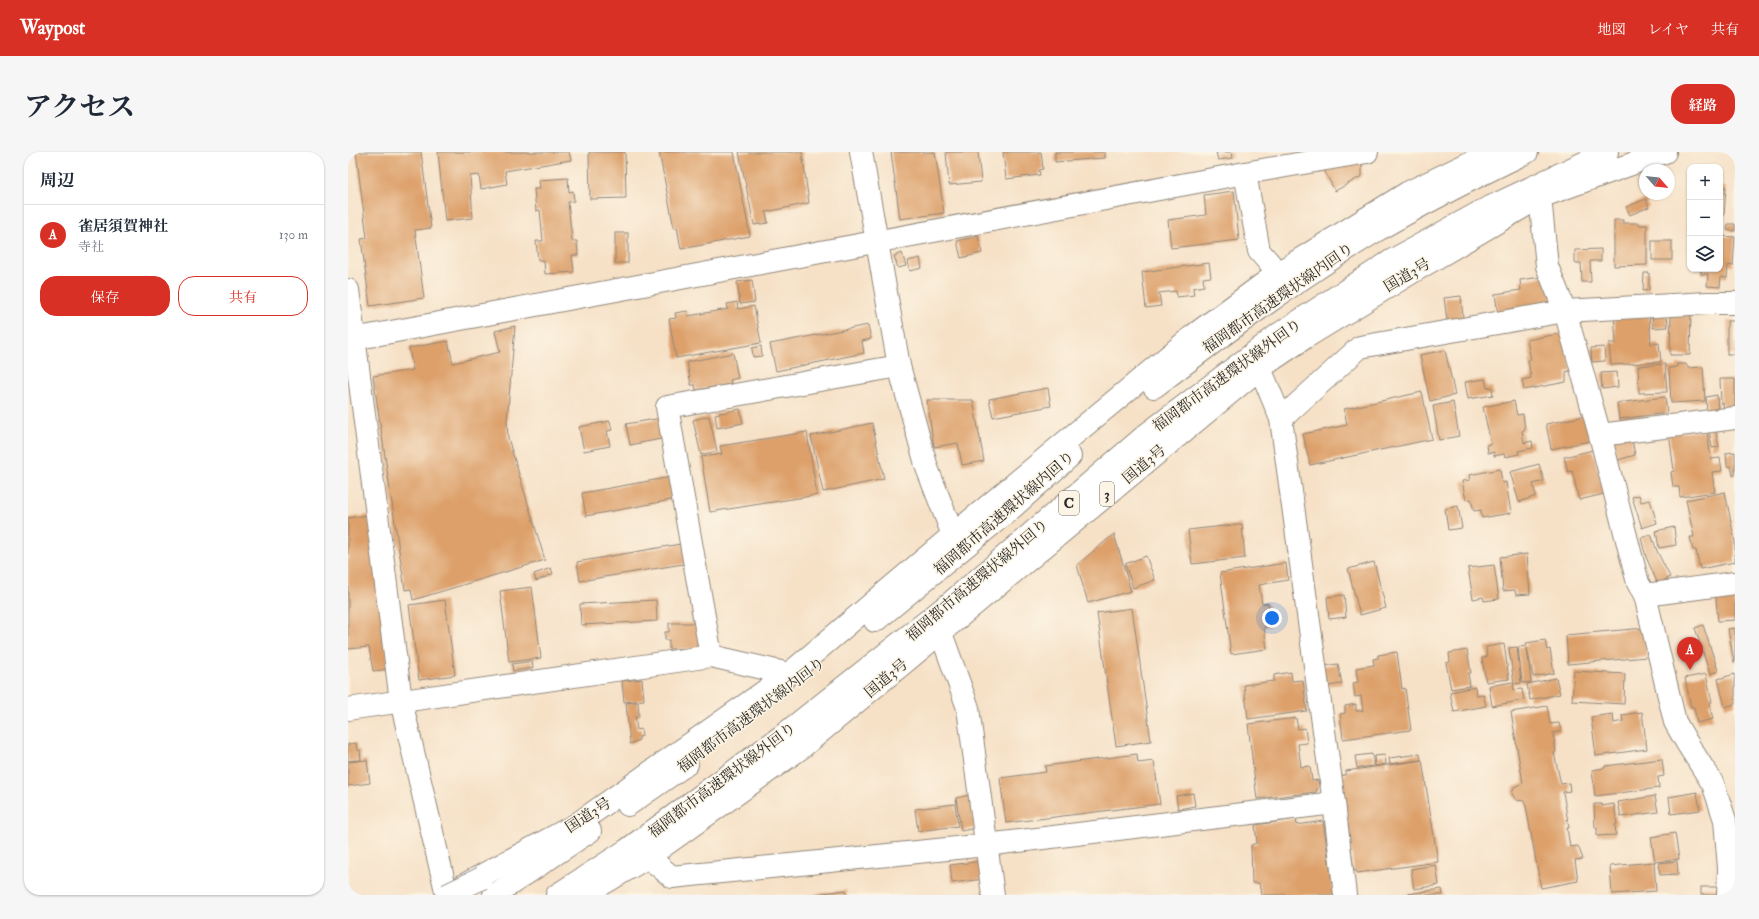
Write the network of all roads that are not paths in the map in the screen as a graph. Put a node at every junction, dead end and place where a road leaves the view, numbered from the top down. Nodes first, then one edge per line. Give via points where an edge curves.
1 (861, 152) edge
2 (1367, 152) edge
3 (1492, 152) edge
4 (1527, 152) edge
5 (1607, 152) edge
6 (1666, 152) edge
7 (1245, 173) junction
8 (1540, 197) junction
9 (878, 242) junction
10 (1278, 273) junction
11 (348, 290) edge
12 (1735, 303) edge
13 (1565, 311) junction
14 (352, 339) edge
15 (899, 366) junction
16 (1260, 368) junction
17 (1281, 418) junction
18 (1735, 418) edge
19 (1600, 435) junction
20 (953, 535) junction
21 (1735, 583) edge
22 (1645, 595) junction
23 (941, 632) junction
24 (711, 656) junction
25 (789, 674) junction
26 (401, 701) junction
27 (348, 709) edge
28 (657, 786) junction
29 (1334, 803) junction
30 (986, 845) junction
31 (648, 858) junction
32 (447, 895) edge
33 (494, 895) edge
34 (557, 895) edge
35 (584, 895) edge
36 (993, 895) edge
37 (1345, 895) edge
38 (1728, 895) edge

1 - 9 main road
2 - 7 main road
3 - 10 main road, 国道3号 via 1407,193
4 - 28 main road, 福岡都市高速環状線内回り / C via 1469,180 1374,232 1260,307 1124,409 928,579 762,709
5 - 34 main road, 福岡都市高速環状線外回り / C via 1484,210 1398,258 1279,334 1147,434 949,604 786,733 626,850
6 - 8 main road, 国道3号 / 3
7 - 9 main road
7 - 10 main road via 1259,251
8 - 13 main road via 1547,266
8 - 16 main road, 国道3号 / 3 via 1414,271
9 - 14 main road
9 - 15 main road
10 - 20 main road, 国道3号 via 1194,335
11 - 14 main road
12 - 13 main road
13 - 17 main road via 1360,348
13 - 19 main road
14 - 26 main road
15 - 20 main road via 927,468
15 - 24 main road via 668,407
16 - 17 main road
16 - 23 main road, 国道3号 / 3
17 - 29 main road
18 - 19 main road
19 - 22 main road via 1638,583
20 - 25 main road, 国道3号
21 - 22 main road
22 - 38 main road via 1675,722 1713,784 1725,820 1729,868
23 - 30 main road via 968,708
23 - 31 main road, 国道3号 / 3 via 801,748
24 - 25 main road
24 - 26 main road
25 - 32 main road, 国道3号 via 577,824
26 - 27 main road
26 - 32 main road
28 - 32 main road, bridge
28 - 33 main road, 福岡都市高速環状線内回り / C
29 - 30 main road
29 - 37 main road
30 - 31 main road via 672,877
30 - 36 main road
31 - 35 main road, 国道3号 / 3

